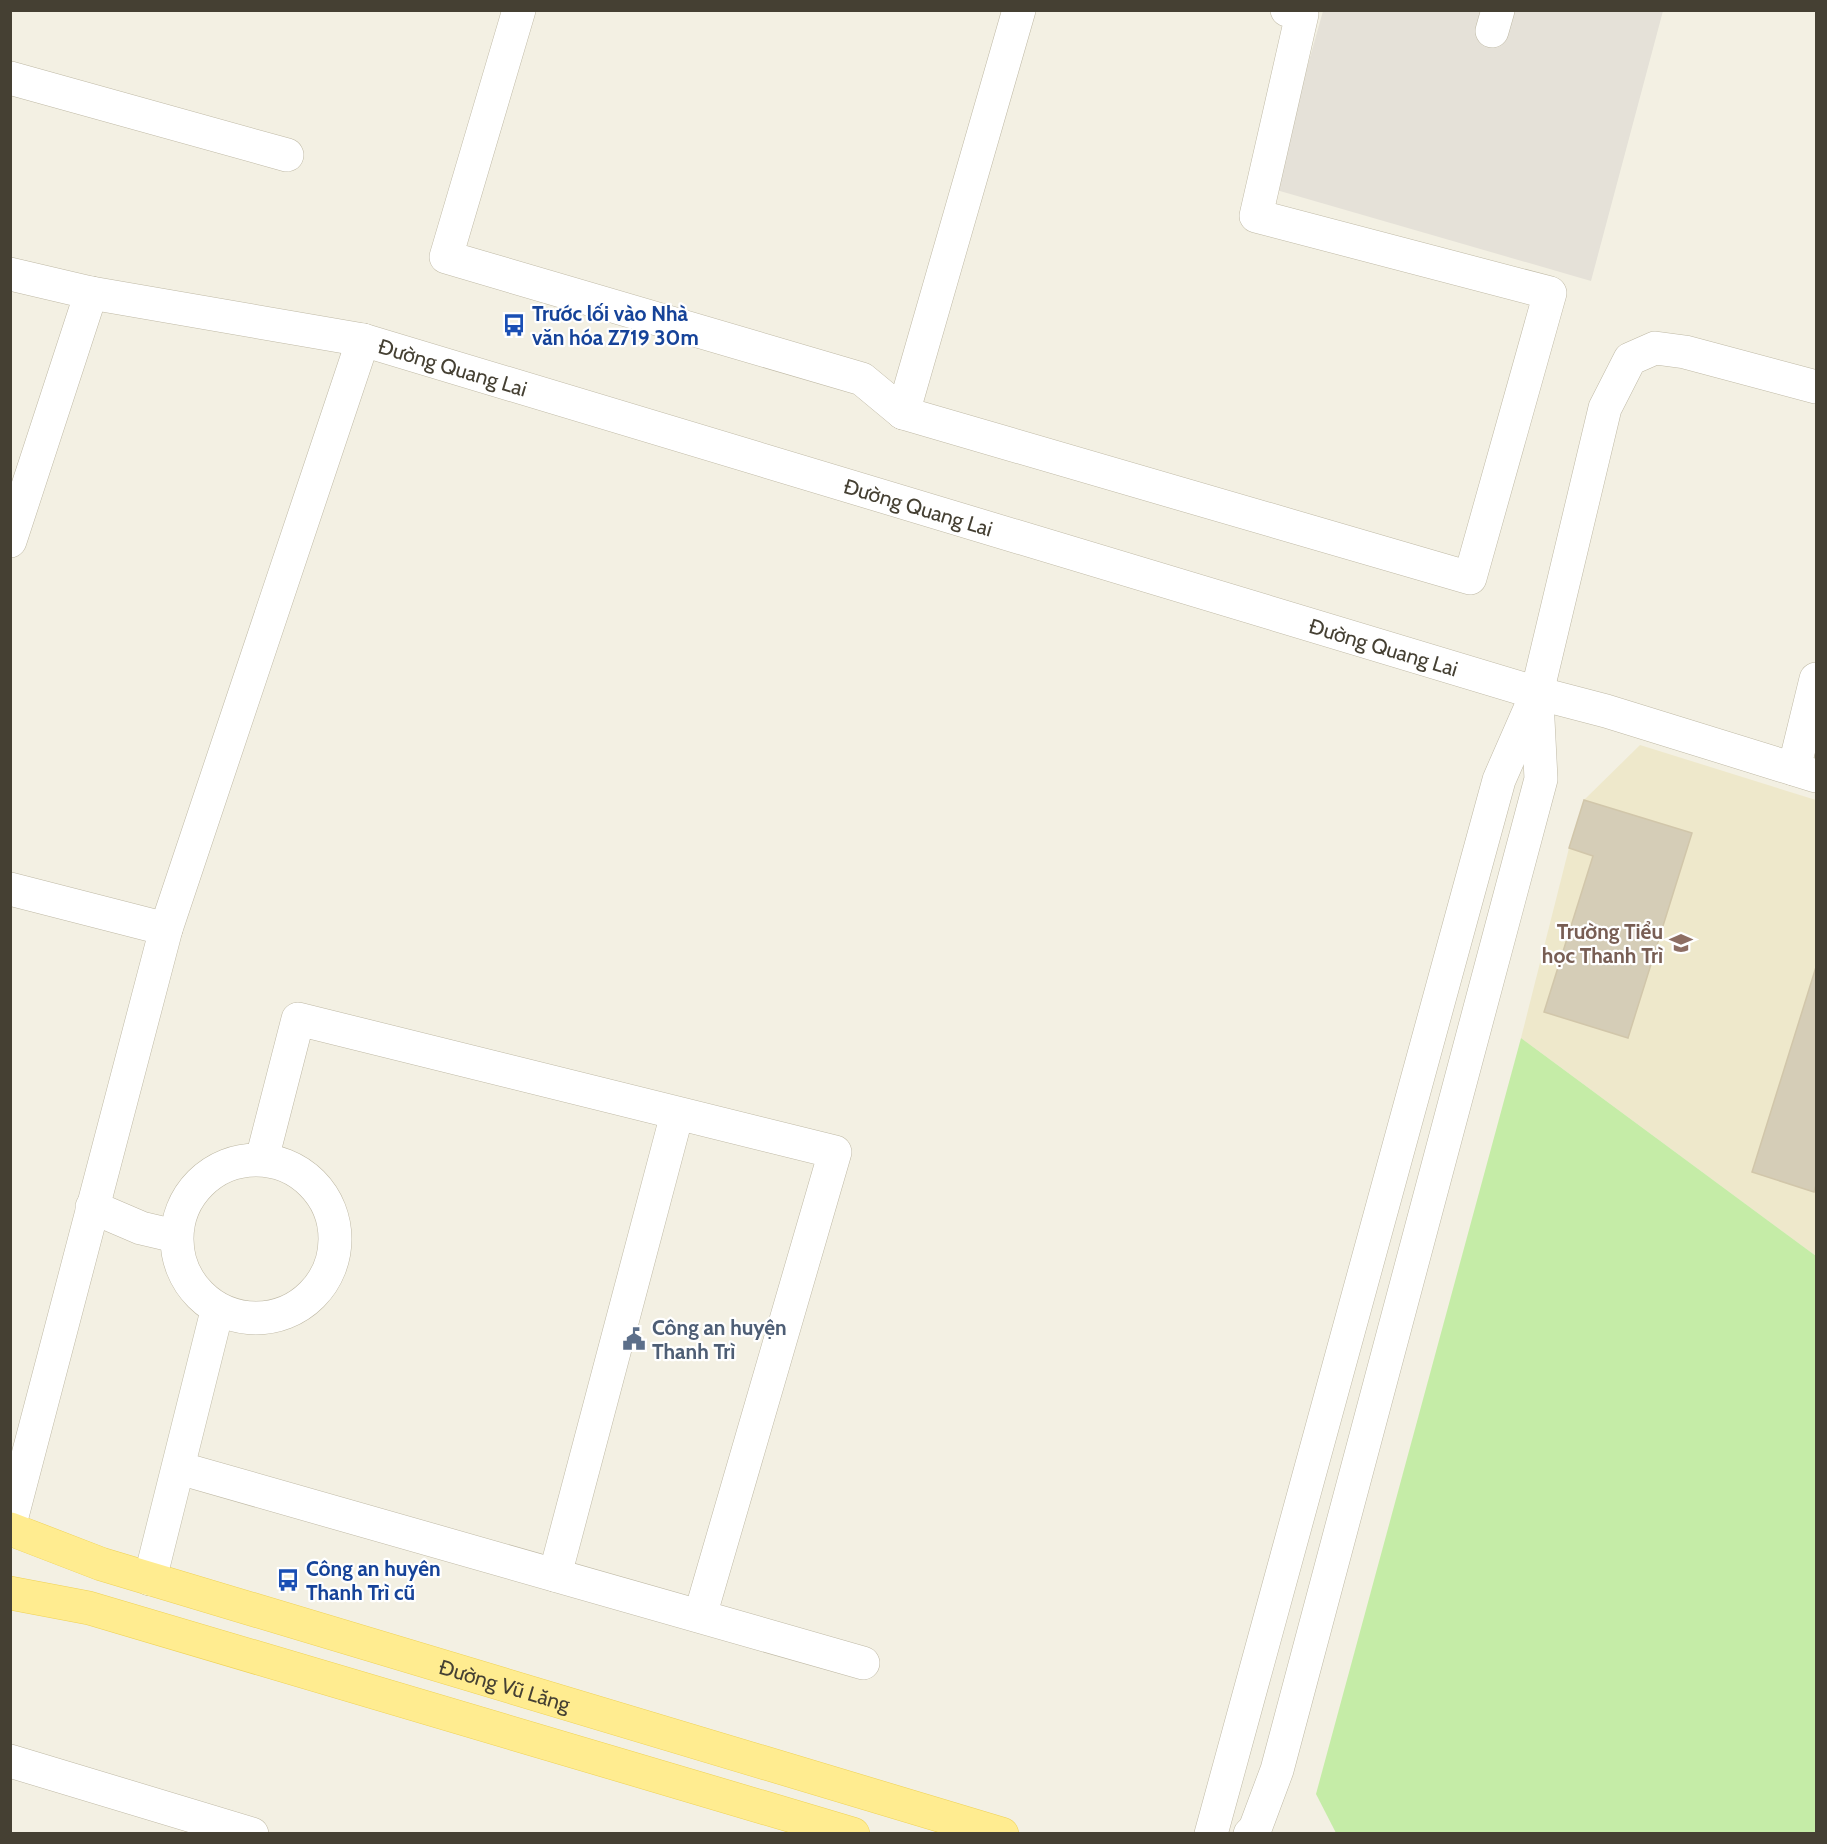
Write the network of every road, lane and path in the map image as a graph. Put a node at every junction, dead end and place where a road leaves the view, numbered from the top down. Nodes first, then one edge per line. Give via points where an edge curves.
1 (519, 10) edge
2 (1019, 10) edge
3 (1287, 10) edge
4 (10, 78) edge
5 (287, 155) dead end
6 (10, 274) edge
7 (91, 293) junction
8 (363, 340) junction
9 (1816, 387) edge
10 (903, 413) junction
11 (10, 541) edge
12 (1816, 679) edge
13 (1537, 693) junction
14 (1805, 772) edge
15 (10, 889) edge
16 (166, 929) junction
17 (677, 1114) junction
18 (262, 1159) junction
19 (92, 1207) junction
20 (175, 1236) junction
21 (1366, 1267) junction
22 (1409, 1275) junction
23 (218, 1311) junction
24 (178, 1468) junction
25 (10, 1524) edge
26 (10, 1529) edge
27 (555, 1575) junction
28 (150, 1579) junction
29 (10, 1593) edge
30 (700, 1616) junction
31 (863, 1663) dead end
32 (10, 1761) edge
33 (185, 1824) edge
34 (252, 1833) edge
35 (853, 1833) edge
36 (1002, 1833) edge
37 (1211, 1833) edge
38 (1250, 1833) edge

1 - 10 street via 446,257 862,380
2 - 10 street
3 - 10 street via 1302,14 1256,216 1550,292 1470,578
4 - 5 street
6 - 7 street, Đường Quang Lai
7 - 8 street, Đường Quang Lai
7 - 11 street
8 - 13 street, Đường Quang Lai
8 - 16 street
9 - 13 street via 1685,352 1655,348 1630,359 1605,408
12 - 14 street
13 - 14 street, Đường Quang Lai
13 - 21 street via 1499,780
13 - 22 street via 1541,779
15 - 16 street
16 - 19 street
17 - 18 street via 298,1019
17 - 27 street
17 - 30 street via 835,1152
18 - 20 street via 220,1167 212,1174 189,1195
18 - 23 street via 305,1176 333,1214 333,1262 308,1302 264,1320
19 - 20 street via 141,1228
19 - 25 street
20 - 23 street via 185,1280
21 - 22 street
21 - 37 street
22 - 38 street via 1277,1770 1255,1829
23 - 24 street
24 - 27 street
24 - 28 street
26 - 28 main road, Đường Vũ Lăng
27 - 30 street
28 - 36 main road, Đường Vũ Lăng
29 - 35 main road, Đường Vũ Lăng via 88,1608
30 - 31 street
32 - 33 street
33 - 34 street

